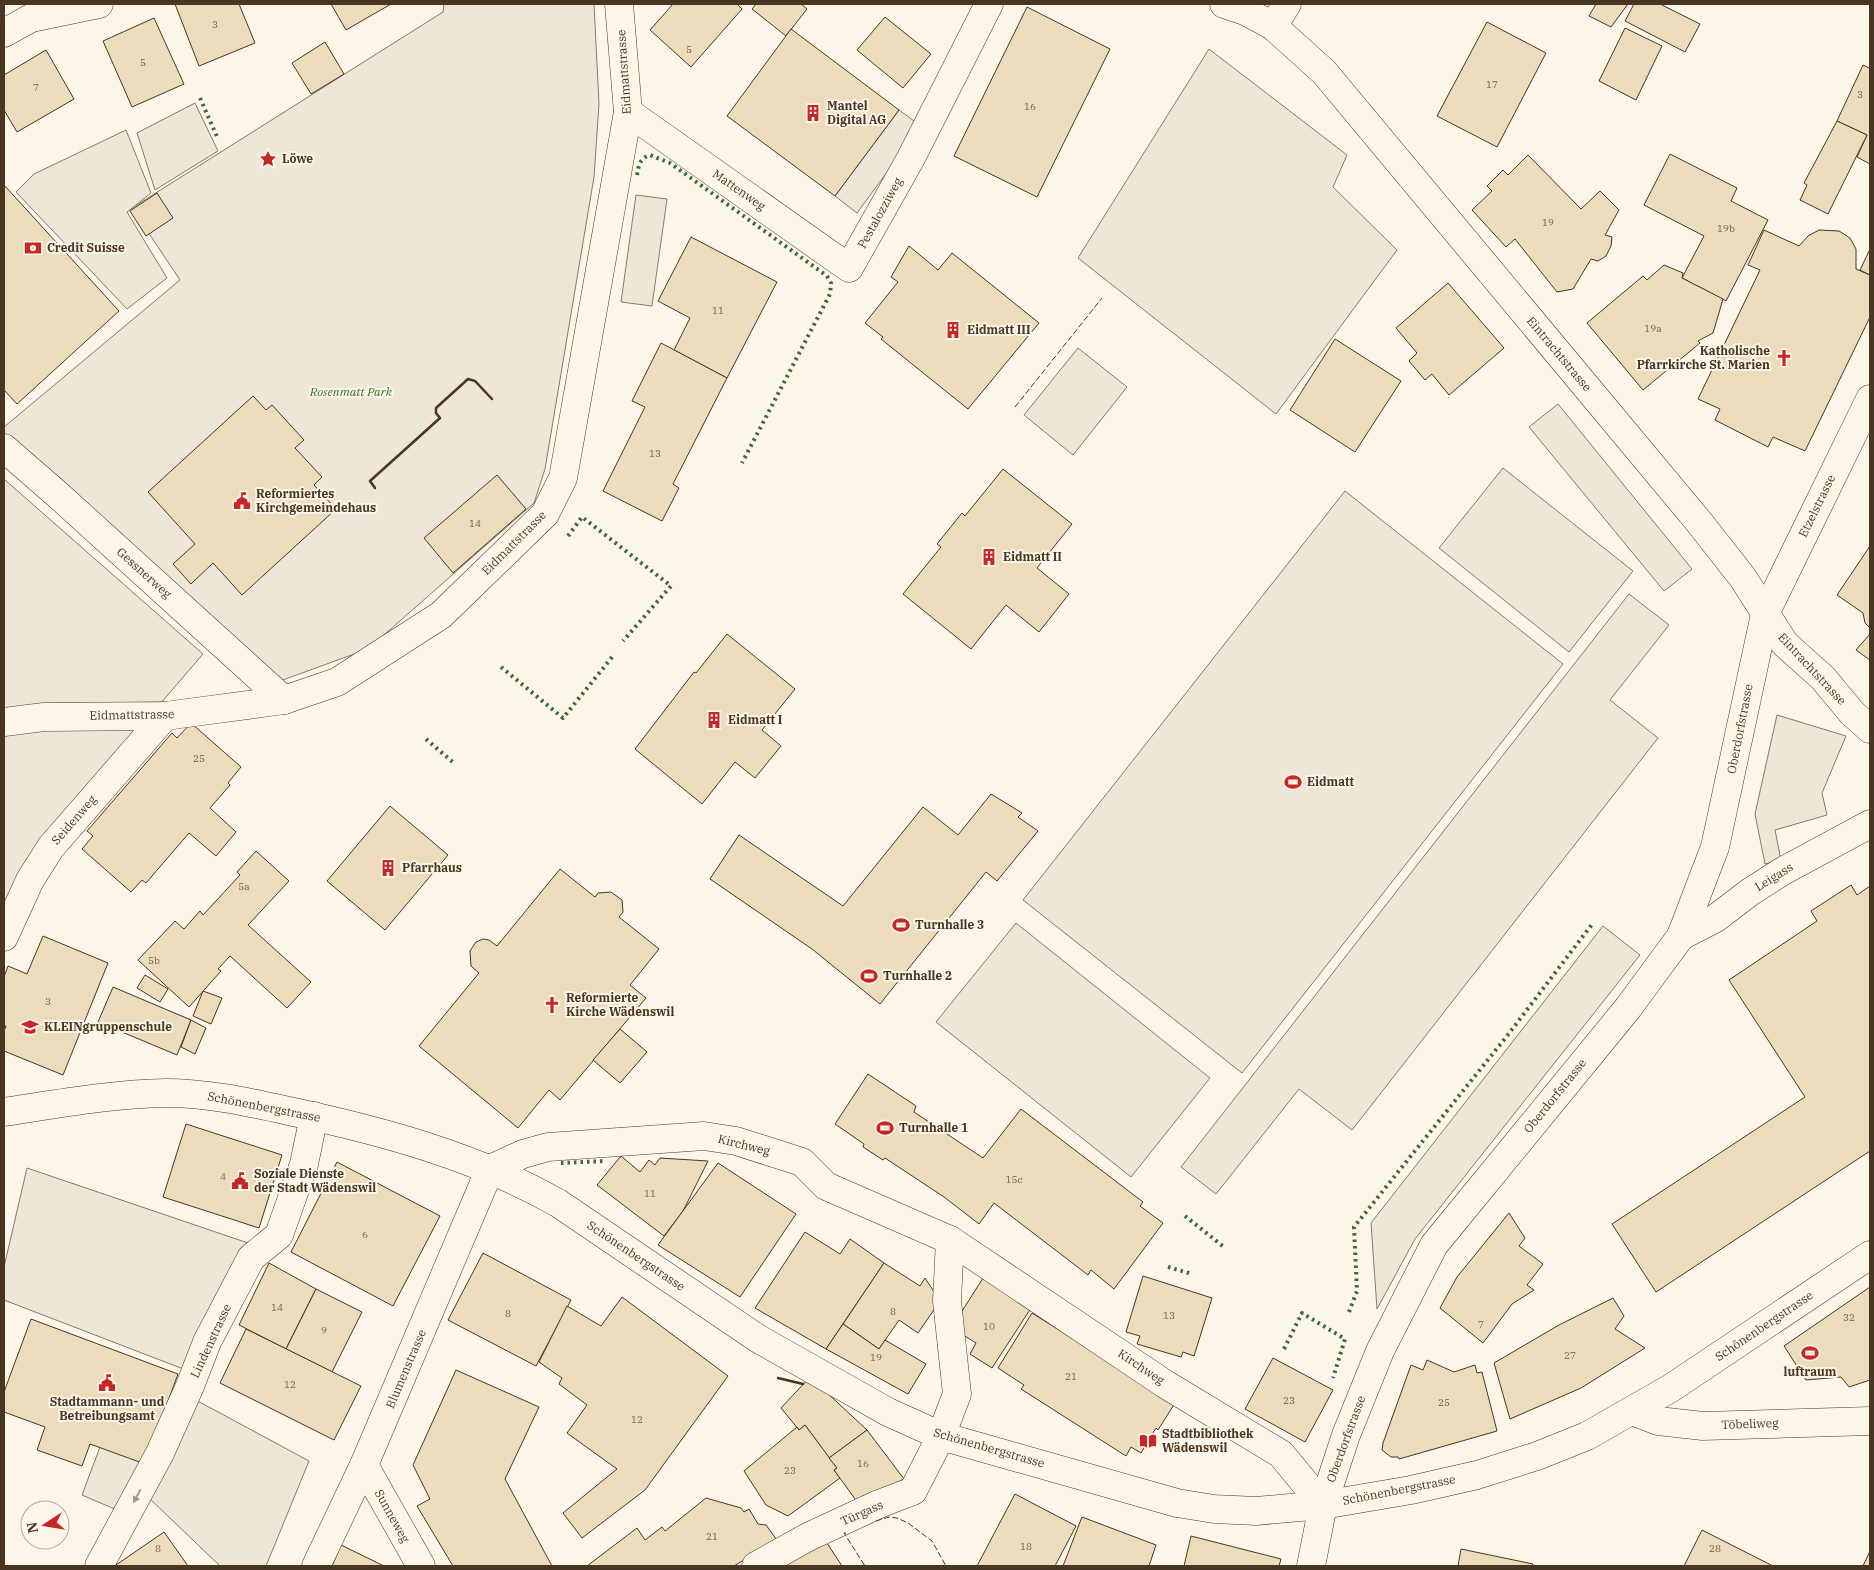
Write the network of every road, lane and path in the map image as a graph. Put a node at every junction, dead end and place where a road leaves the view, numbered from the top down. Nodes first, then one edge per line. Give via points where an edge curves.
1 (98, 4) edge
2 (619, 4) edge
3 (989, 4) edge
4 (1224, 4) edge
5 (26, 11) edge
6 (1280, 15) edge
7 (4, 34) edge
8 (628, 112) junction
9 (849, 268) joint
10 (1870, 399) edge
11 (4, 448) edge
12 (1765, 614) junction
13 (284, 700) junction
14 (165, 716) junction
15 (4, 722) edge
16 (1870, 729) edge
17 (1870, 824) edge
18 (1681, 936) junction
19 (4, 937) edge
20 (4, 1112) edge
21 (314, 1116) junction
22 (490, 1170) junction
23 (950, 1240) junction
24 (1870, 1255) edge
25 (1632, 1411) junction
26 (1870, 1420) edge
27 (941, 1436) junction
28 (364, 1465) junction
29 (1323, 1505) junction
30 (99, 1566) edge
31 (316, 1566) edge
32 (420, 1566) edge
33 (756, 1566) edge
34 (1311, 1566) edge

1 - 5 street
2 - 8 street, Eidmattstrasse
3 - 9 street, Pestalozziweg via 911,158
4 - 6 street, Eintrachtstrasse via 1245,11
5 - 7 street
6 - 12 street, Eintrachtstrasse via 1699,522 1743,578
8 - 9 street, Mattenweg
8 - 13 street, Eidmattstrasse via 563,478 545,514 440,615 337,682
10 - 12 street, Etzelstrasse
11 - 13 street, Gessnerweg
12 - 16 street, Eintrachtstrasse via 1785,644
12 - 18 street, Oberdorfstrasse via 1715,847
13 - 14 street, Eidmattstrasse
14 - 15 street, Eidmattstrasse via 44,716
14 - 19 street, Seidenweg via 51,847 30,880
17 - 18 street, Leigass via 1783,871 1716,918
18 - 29 street, Oberdorfstrasse via 1622,1015 1434,1245 1380,1351 1346,1435
20 - 21 street, Schönenbergstrasse via 104,1097 166,1093 220,1096
21 - 22 street, Schönenbergstrasse via 402,1139
21 -> 30 street, Lindenstrasse via 304,1164 279,1236 252,1258 208,1342 160,1453
22 - 23 street, Kirchweg via 523,1154 548,1147 704,1136 736,1141 802,1162 826,1186
22 - 27 street, Schönenbergstrasse via 558,1203 757,1338 888,1412
22 - 28 street, Blumenstrasse
23 - 27 street via 947,1301 957,1394
23 - 29 street, Kirchweg via 1165,1384 1281,1454
24 - 25 street, Schönenbergstrasse
25 - 26 street, Töbeliweg via 1658,1421 1703,1426
25 - 29 street, Schönenbergstrasse via 1587,1436 1477,1475
27 - 29 street, Schönenbergstrasse via 1177,1503 1214,1509 1256,1510
27 - 33 street, Türgass via 913,1491 808,1536
28 - 31 street, Blumenstrasse
28 - 32 street, Sunneweg
29 - 34 street, Oberdorfstrasse

